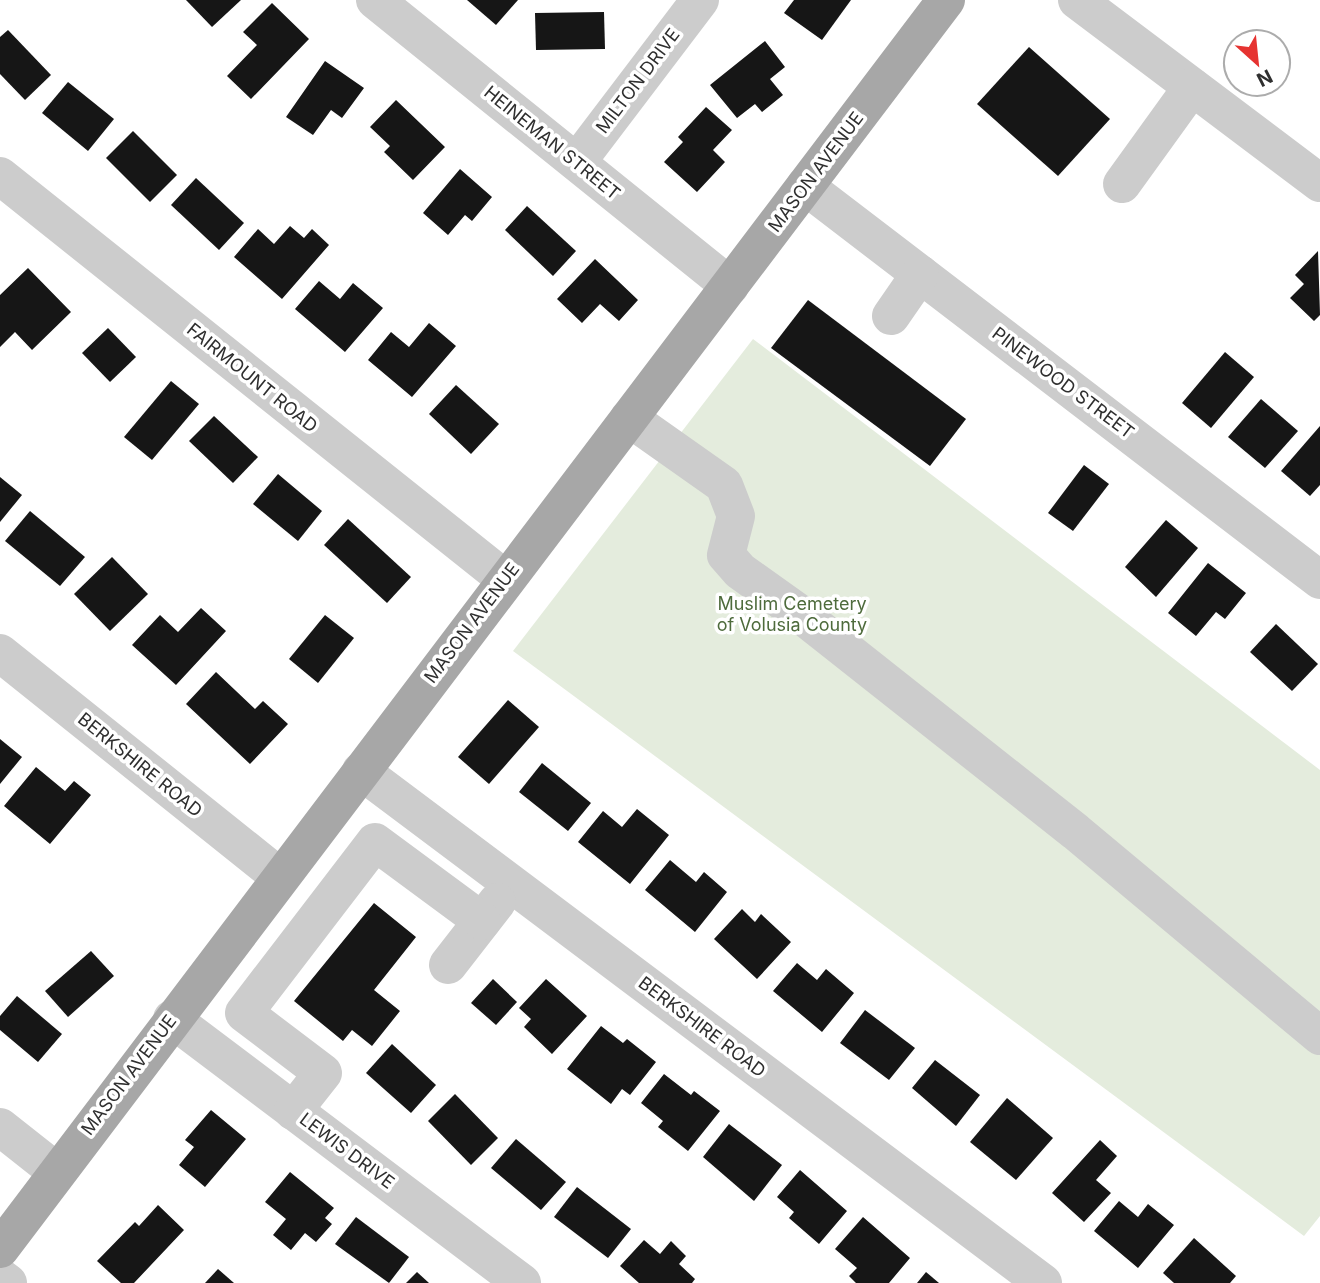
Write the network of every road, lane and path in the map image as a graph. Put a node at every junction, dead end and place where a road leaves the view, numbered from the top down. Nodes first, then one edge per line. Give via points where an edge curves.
1 (375, 0) edge
2 (700, 0) edge
3 (946, 0) edge
4 (1077, 0) edge
5 (1192, 86) junction
6 (576, 162) junction
7 (0, 176) edge
8 (1320, 183) edge
9 (1122, 184) dead end
10 (805, 186) junction
11 (920, 274) junction
12 (730, 286) junction
13 (891, 316) dead end
14 (629, 418) junction
15 (505, 579) junction
16 (1320, 580) edge
17 (0, 653) edge
18 (361, 771) junction
19 (316, 830) junction
20 (358, 863) junction
21 (275, 883) junction
22 (512, 884) junction
23 (482, 921) junction
24 (313, 923) junction
25 (222, 953) junction
26 (448, 965) dead end
27 (264, 986) junction
28 (172, 1019) junction
29 (1320, 1036) edge
30 (293, 1111) junction
31 (0, 1127) edge
32 (57, 1172) junction
33 (0, 1248) edge
34 (0, 1277) edge
35 (8, 1283) edge
36 (522, 1283) edge
37 (1043, 1283) edge

1 - 6 street, HEINEMAN STREET
2 - 6 street, MILTON DRIVE
3 - 10 main road, MASON AVENUE
4 - 5 street
5 - 8 street
5 - 9 street
6 - 12 street, HEINEMAN STREET
7 - 15 street, FAIRMOUNT ROAD
10 - 11 street, PINEWOOD STREET
10 - 12 main road, MASON AVENUE
11 - 13 street
11 - 16 street, PINEWOOD STREET
12 - 14 main road, MASON AVENUE
14 - 15 main road, MASON AVENUE
14 - 29 street via 724,485 736,516 726,555 740,571 1076,832
15 - 18 main road, MASON AVENUE
17 - 21 street, BERKSHIRE ROAD
18 - 19 main road, MASON AVENUE
18 - 22 street, BERKSHIRE ROAD
19 - 20 street
19 - 21 main road, MASON AVENUE
20 - 23 street via 375,842
20 - 24 street
21 - 24 street, BERKSHIRE ROAD
21 - 25 main road, MASON AVENUE
22 - 23 street
22 - 37 street, BERKSHIRE ROAD
23 - 26 street
24 - 27 street
25 - 27 street
25 - 28 main road, MASON AVENUE
27 - 30 street via 244,1013 323,1073
28 - 30 street, LEWIS DRIVE
28 - 32 main road, MASON AVENUE
30 - 36 street, LEWIS DRIVE
31 - 32 street
32 - 33 main road, MASON AVENUE
34 - 35 street

